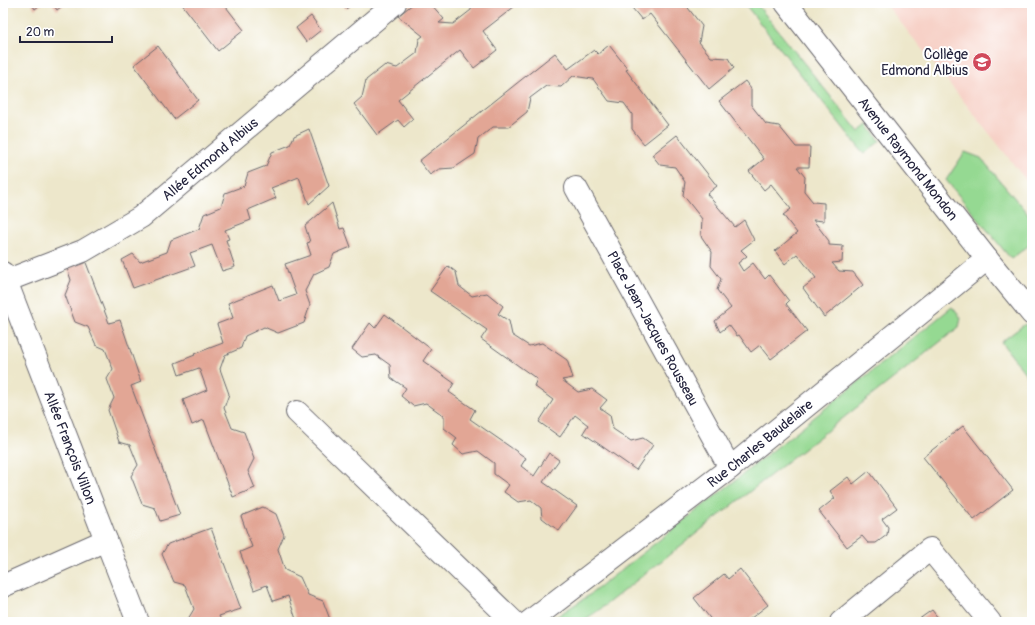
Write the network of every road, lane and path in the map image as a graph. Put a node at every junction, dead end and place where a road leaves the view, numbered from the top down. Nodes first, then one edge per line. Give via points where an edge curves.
1 (395, 3) edge
2 (786, 3) edge
3 (576, 188) dead end
4 (987, 259) junction
5 (4, 279) edge
6 (1032, 314) edge
7 (296, 412) dead end
8 (730, 468) junction
9 (106, 540) junction
10 (3, 586) edge
11 (138, 622) edge
12 (514, 622) edge
13 (529, 622) edge
14 (841, 622) edge
15 (990, 622) edge

1 - 5 street, Allée Edmond Albius via 141,217 84,251
2 - 4 street, Avenue Raymond Mondon
3 - 8 street, Place Jean-Jacques Rousseau
4 - 6 street, Avenue Raymond Mondon
4 - 8 street, Rue Charles Baudelaire
5 - 9 street, Allée François Villon
7 - 12 street
8 - 13 street, Rue Charles Baudelaire
9 - 10 street
9 - 11 street, Allée François Villon
14 - 15 street via 930,548

